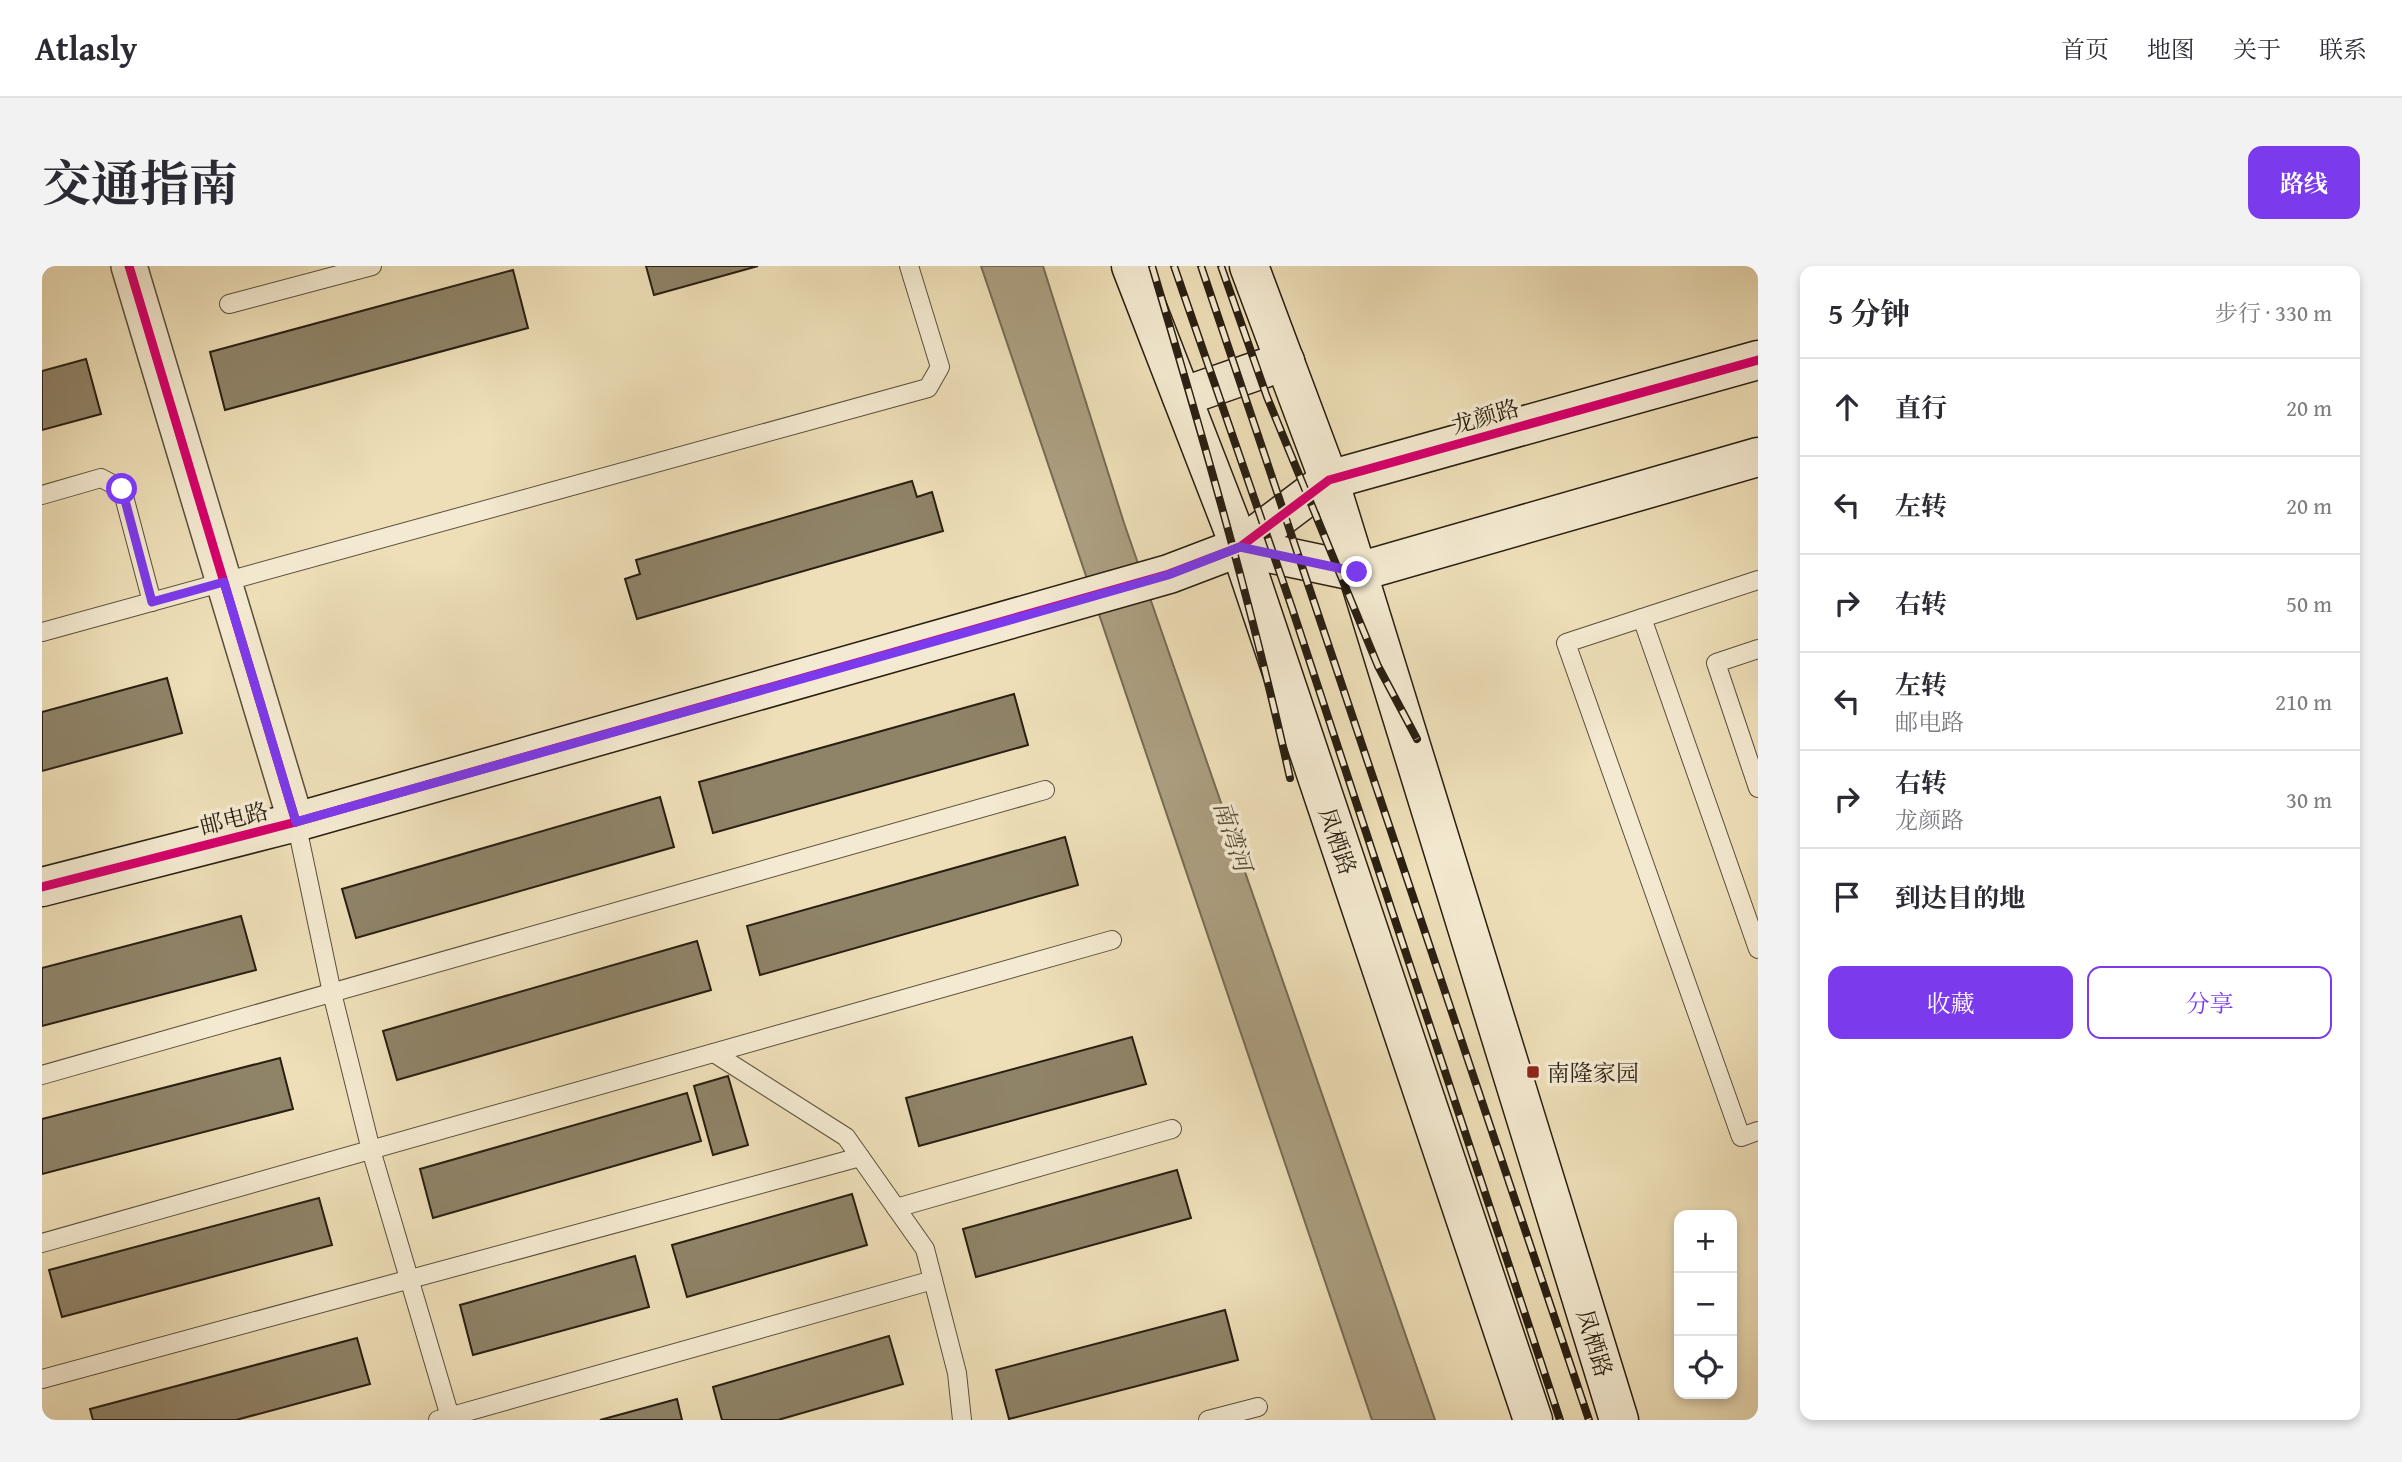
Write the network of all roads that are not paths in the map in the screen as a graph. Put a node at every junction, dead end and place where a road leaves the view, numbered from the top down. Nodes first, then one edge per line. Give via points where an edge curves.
1 (130, 266) edge
2 (372, 266) edge
3 (909, 266) edge
4 (1131, 266) edge
5 (1249, 266) edge
6 (229, 304) dead end
7 (1758, 360) edge
8 (1285, 361) junction
9 (1182, 397) junction
10 (1758, 457) edge
11 (1329, 480) junction
12 (42, 495) edge
13 (1240, 547) junction
14 (1357, 572) junction
15 (1758, 580) edge
16 (224, 582) junction
17 (152, 602) junction
18 (1642, 618) junction
19 (42, 632) edge
20 (1758, 649) edge
21 (1758, 788) edge
22 (1045, 790) dead end
23 (296, 822) junction
24 (42, 887) edge
25 (1112, 940) dead end
26 (1758, 949) edge
27 (332, 993) junction
28 (714, 1053) junction
29 (42, 1076) edge
30 (1172, 1129) dead end
31 (1758, 1131) edge
32 (371, 1150) junction
33 (860, 1157) junction
34 (896, 1208) junction
35 (42, 1243) edge
36 (409, 1279) junction
37 (933, 1280) junction
38 (42, 1379) edge
39 (1258, 1407) dead end
40 (446, 1419) edge
41 (962, 1420) edge
42 (1208, 1420) edge
43 (1533, 1420) edge
44 (1619, 1420) edge

1 - 16 street
2 - 6 lane
3 - 16 lane via 940,367 928,388
4 - 9 main road, 凤栖路
5 - 8 main road, 凤栖路
7 - 11 main road, 龙颜路
8 - 9 main road
8 - 11 main road, 凤栖路
9 - 13 main road, 凤栖路
10 - 14 main road
11 - 13 main road, 龙颜路
11 - 14 main road, 凤栖路
12 - 17 lane via 101,478 122,489
13 - 14 main road
13 - 23 main road, 邮电路 via 1168,575
13 - 43 main road, 凤栖路
14 - 44 main road, 凤栖路
15 - 18 lane
16 - 17 lane
16 - 23 street
17 - 19 lane
18 - 26 lane
18 - 31 lane via 1566,643 1741,1137
20 - 21 lane via 1716,663
22 - 27 lane
23 - 24 main road, 邮电路
23 - 27 lane
25 - 28 lane
27 - 29 lane
27 - 32 lane
28 - 32 lane
28 - 33 lane via 846,1137
30 - 34 lane
32 - 35 lane
32 - 36 lane
33 - 34 lane
33 - 36 lane
34 - 37 lane via 925,1249
36 - 38 lane
36 - 40 lane
37 - 40 lane
37 - 41 lane via 957,1373
39 - 42 lane

